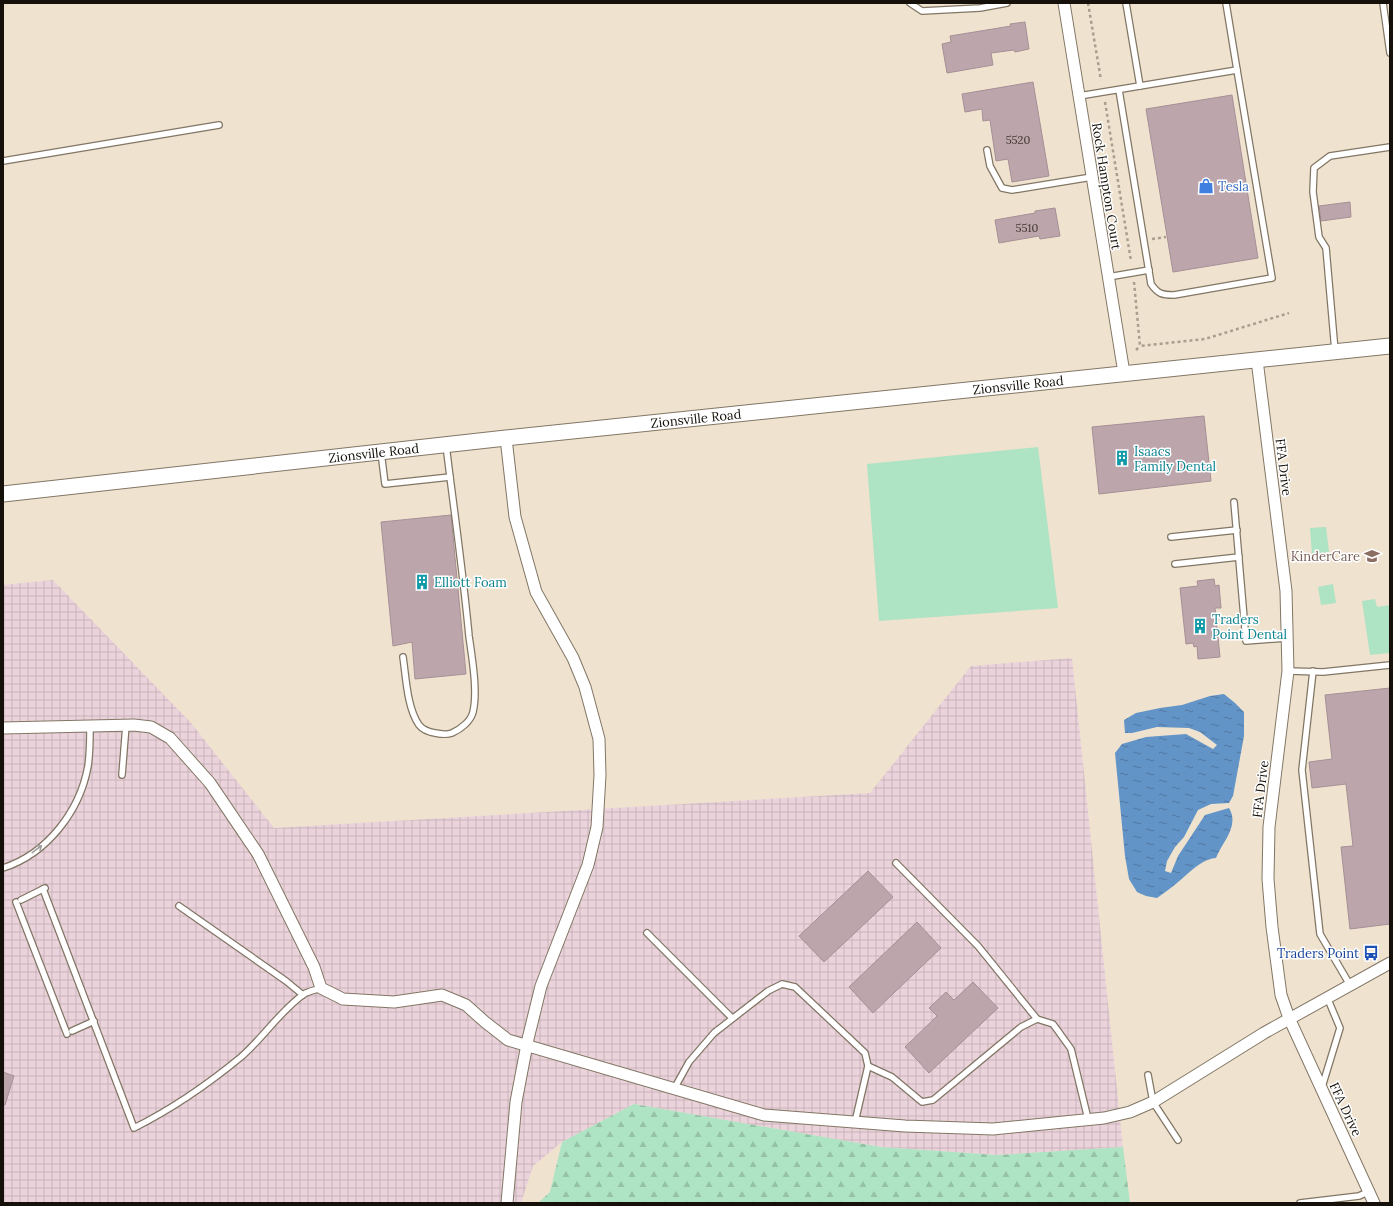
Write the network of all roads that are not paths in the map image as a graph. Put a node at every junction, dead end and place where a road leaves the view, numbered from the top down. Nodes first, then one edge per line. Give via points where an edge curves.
1 (910, 3) edge
2 (1007, 3) edge
3 (1064, 3) edge
4 (1126, 3) edge
5 (1226, 3) edge
6 (1383, 3) edge
7 (1390, 53) edge
8 (1237, 70) junction
9 (1140, 86) junction
10 (1119, 90) junction
11 (1079, 96) junction
12 (219, 125) dead end
13 (1390, 147) edge
14 (987, 150) dead end
15 (3, 161) edge
16 (1092, 177) junction
17 (1149, 270) junction
18 (1107, 277) junction
19 (1390, 346) edge
20 (1335, 351) junction
21 (1257, 360) junction
22 (1124, 373) junction
23 (506, 438) junction
24 (446, 445) junction
25 (380, 452) junction
26 (450, 477) junction
27 (3, 494) edge
28 (1234, 502) dead end
29 (1236, 530) junction
30 (1171, 538) dead end
31 (1239, 557) junction
32 (1175, 564) dead end
33 (1287, 638) junction
34 (402, 658) dead end
35 (1390, 665) edge
36 (1288, 671) junction
37 (1314, 671) junction
38 (126, 725) junction
39 (90, 726) junction
40 (3, 728) edge
41 (122, 775) dead end
42 (896, 863) dead end
43 (3, 868) edge
44 (179, 906) dead end
45 (646, 933) dead end
46 (1390, 963) edge
47 (1350, 985) junction
48 (322, 988) junction
49 (303, 995) junction
50 (1327, 997) junction
51 (732, 1018) junction
52 (1289, 1018) junction
53 (1037, 1020) junction
54 (94, 1021) junction
55 (72, 1031) dead end
56 (66, 1034) dead end
57 (527, 1045) junction
58 (868, 1066) junction
59 (1148, 1075) dead end
60 (674, 1089) junction
61 (1321, 1089) junction
62 (1153, 1102) junction
63 (1088, 1119) junction
64 (855, 1122) junction
65 (1178, 1140) dead end
66 (1370, 1191) junction
67 (507, 1203) edge
68 (1300, 1203) edge
69 (1374, 1203) edge

1 - 2 lane via 922,11 980,8
3 - 11 street, Rock Hampton Court
4 - 9 lane
5 - 8 lane
6 - 7 lane
8 - 9 lane
8 - 17 lane via 1272,278 1163,295 1155,290
9 - 10 lane
10 - 11 lane
10 - 17 lane
11 - 16 street, Rock Hampton Court
12 - 15 lane
13 - 20 lane via 1330,156 1314,168 1313,192 1319,237 1326,248
14 - 16 lane via 990,166 1002,188 1012,190
16 - 18 street, Rock Hampton Court
17 - 18 lane
18 - 22 street, Rock Hampton Court
19 - 20 main road, Zionsville Road
20 - 21 main road, Zionsville Road
21 - 22 main road, Zionsville Road
21 - 33 street, FFA Drive via 1286,591
22 - 23 main road, Zionsville Road
23 - 24 main road, Zionsville Road
23 - 57 street via 515,517 536,592 573,658 585,688 599,740 597,827 588,865 542,986
24 - 25 main road, Zionsville Road
24 - 26 lane
25 - 26 lane via 385,484
25 - 27 main road, Zionsville Road
26 - 34 lane via 474,690 473,712 467,722 449,734 428,731 420,726 413,714
28 - 29 lane
29 - 30 lane
29 - 31 lane
31 - 32 lane
31 - 33 lane via 1246,641
33 - 36 street, FFA Drive
35 - 37 lane
36 - 37 lane
36 - 52 street, FFA Drive via 1269,826 1268,879 1281,994
37 - 47 lane via 1302,770 1320,934
38 - 39 street
38 - 41 lane
38 - 48 street via 151,727 170,738 210,783 258,854
39 - 40 street
43 -> 39 lane via 28,856 46,843 73,808 88,766
42 - 53 lane via 978,946
44 - 49 lane
45 - 51 lane
46 - 47 street
47 - 50 street
48 - 49 lane
48 - 57 street via 343,999 394,1002 442,995 466,1005 508,1040
49 - 54 lane via 243,1055 207,1085 166,1112 134,1128
50 - 52 street
50 - 61 lane via 1340,1028
51 - 58 lane via 768,991 782,984 795,988 865,1053
51 - 60 lane via 714,1033 689,1062
52 - 61 street, FFA Drive
52 - 62 street
53 - 58 lane via 1021,1026 933,1100 922,1102 892,1077
53 - 63 lane via 1053,1024 1071,1049
54 - 55 lane
54 - 56 lane via 44,889 19,901
57 - 60 street
57 - 67 street via 516,1102
58 - 64 lane
59 - 62 lane
60 - 64 street via 764,1115
61 - 66 street, FFA Drive
62 - 63 street via 1130,1112
62 - 65 lane
63 - 64 street via 993,1129
66 - 68 lane via 1359,1196
66 - 69 street, FFA Drive

